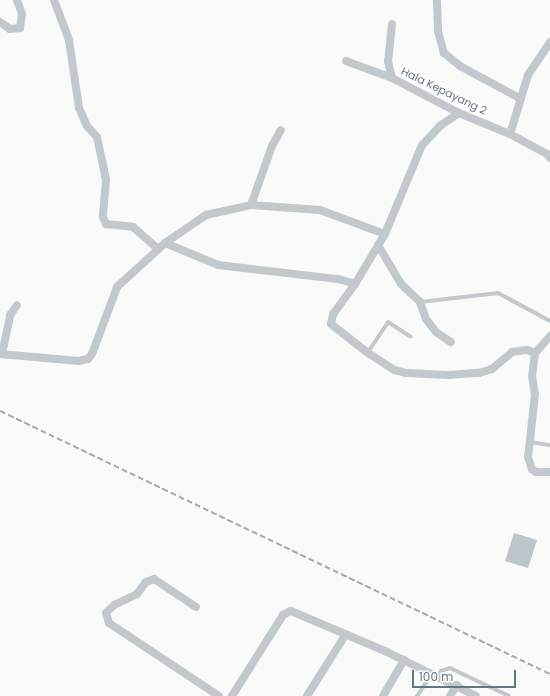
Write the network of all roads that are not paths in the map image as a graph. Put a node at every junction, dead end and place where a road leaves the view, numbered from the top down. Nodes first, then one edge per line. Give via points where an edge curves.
1 (17, 0) edge
2 (54, 0) edge
3 (437, 0) edge
4 (0, 22) edge
5 (392, 24) dead end
6 (550, 42) edge
7 (346, 61) dead end
8 (392, 78) junction
9 (521, 99) junction
10 (459, 114) junction
11 (281, 130) dead end
12 (510, 134) junction
13 (550, 158) edge
14 (252, 205) junction
15 (385, 234) junction
16 (165, 243) junction
17 (378, 245) junction
18 (158, 249) junction
19 (355, 284) junction
20 (420, 302) junction
21 (17, 305) dead end
22 (550, 321) edge
23 (550, 336) edge
24 (411, 337) dead end
25 (451, 342) dead end
26 (368, 353) junction
27 (535, 353) junction
28 (1, 354) edge
29 (530, 442) junction
30 (550, 445) edge
31 (550, 472) edge
32 (196, 607) dead end
33 (346, 634) junction
34 (404, 660) junction
35 (435, 675) junction
36 (457, 685) junction
37 (389, 687) junction
38 (219, 696) edge
39 (232, 696) edge
40 (307, 696) edge
41 (383, 696) edge
42 (387, 696) edge
43 (417, 696) edge
44 (450, 696) edge
45 (476, 696) edge
46 (509, 696) edge

1 - 4 street via 22,14 20,28 10,29
2 - 18 street via 69,40 79,108 87,126 97,137 106,180 103,216 106,224 133,227
3 - 9 street via 438,31 444,53 460,66
5 - 8 street via 388,61
6 - 9 street via 528,75
7 - 8 street, Hala Kepayang 2
8 - 10 street, Hala Kepayang 2
9 - 12 street
10 - 12 street, Hala Kepayang 2
10 - 15 street via 440,126 422,146
11 - 14 street via 272,146
12 - 13 street, Hala Kepayang 2
14 - 15 street via 320,210
14 - 16 street via 206,215
15 - 17 street
16 - 18 street
16 - 19 street via 218,265 338,279
17 - 19 street
17 - 20 street via 401,284
18 - 28 street via 118,287 88,359 79,361
19 - 26 street via 332,314 331,324
20 - 22 lane via 498,293
20 - 25 street via 426,319 436,332
21 - 28 street via 10,315
23 - 27 street
24 - 26 lane via 388,322
26 - 27 street via 394,370 448,375 479,373 492,368 519,350
27 - 29 street via 532,376 535,394
29 - 30 lane
29 - 31 street via 528,457 532,469 536,472
32 - 38 street via 154,579 146,582 137,594 114,605 106,613 109,623
33 - 34 street
33 - 39 street via 296,612 291,611 283,615
33 - 40 street
34 - 35 street
34 - 37 street
35 - 36 street
35 - 43 lane
35 - 46 lane via 450,668
36 - 44 street
36 - 45 street
37 - 41 street
37 - 42 lane

